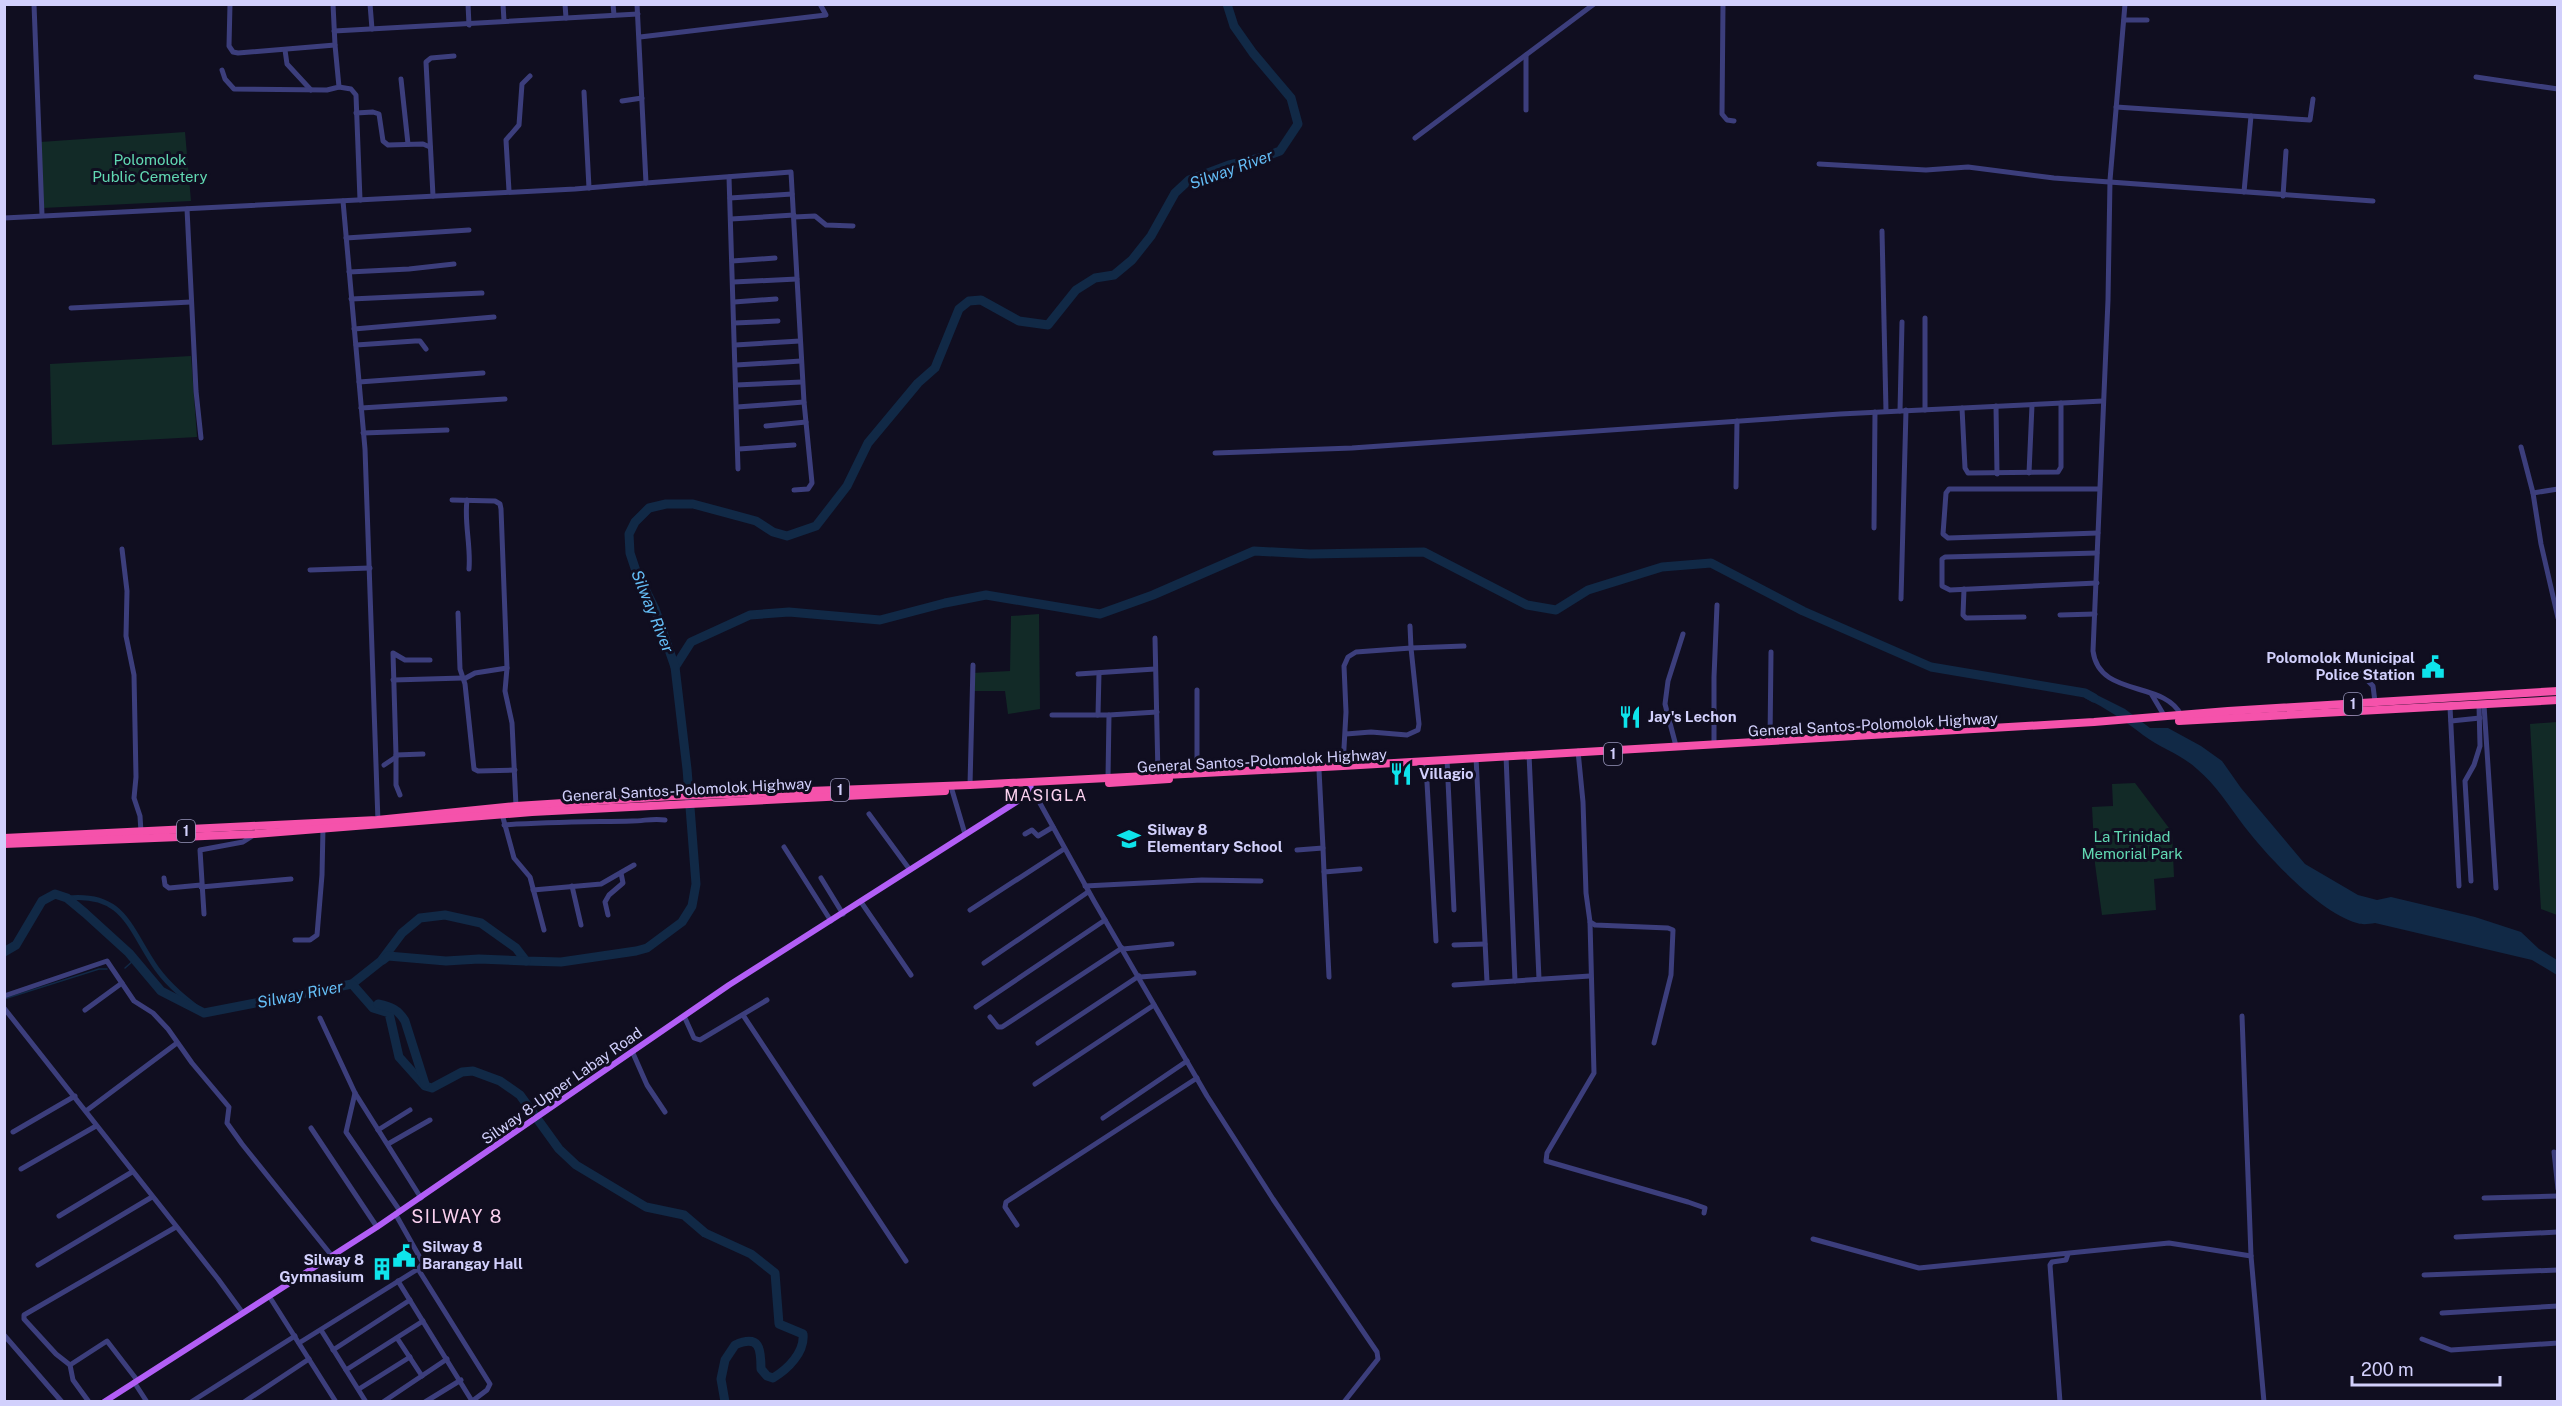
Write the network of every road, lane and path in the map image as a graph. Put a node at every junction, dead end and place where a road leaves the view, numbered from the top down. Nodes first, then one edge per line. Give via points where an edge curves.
1 (34, 4) edge
2 (230, 4) edge
3 (333, 4) edge
4 (370, 4) edge
5 (468, 4) edge
6 (503, 4) edge
7 (565, 4) edge
8 (613, 4) edge
9 (638, 4) edge
10 (820, 4) edge
11 (1594, 4) edge
12 (1723, 4) edge
13 (2126, 4) edge
14 (638, 14) junction
15 (614, 15) junction
16 (566, 18) junction
17 (2124, 20) junction
18 (2147, 20) dead end
19 (504, 21) junction
20 (469, 25) junction
21 (372, 29) junction
22 (334, 31) junction
23 (640, 37) junction
24 (335, 45) junction
25 (285, 50) junction
26 (1526, 55) junction
27 (454, 56) dead end
28 (222, 69) dead end
29 (530, 76) dead end
30 (2476, 77) dead end
31 (401, 79) dead end
32 (339, 87) junction
33 (2558, 89) edge
34 (311, 90) junction
35 (584, 92) dead end
36 (642, 98) junction
37 (2313, 99) dead end
38 (622, 101) dead end
39 (2116, 107) junction
40 (1526, 110) dead end
41 (356, 113) junction
42 (2251, 116) junction
43 (1734, 121) dead end
44 (1415, 138) dead end
45 (408, 144) junction
46 (430, 147) junction
47 (2286, 151) dead end
48 (1819, 164) dead end
49 (729, 177) junction
50 (2110, 180) junction
51 (646, 183) junction
52 (589, 188) junction
53 (509, 191) junction
54 (2244, 192) junction
55 (792, 194) junction
56 (433, 196) junction
57 (2283, 196) junction
58 (729, 198) junction
59 (360, 200) junction
60 (343, 201) junction
61 (2373, 201) dead end
62 (187, 208) junction
63 (42, 215) junction
64 (794, 216) junction
65 (4, 218) edge
66 (731, 219) junction
67 (853, 225) dead end
68 (469, 230) dead end
69 (1882, 231) dead end
70 (346, 238) junction
71 (775, 258) dead end
72 (732, 261) junction
73 (454, 264) dead end
74 (349, 272) junction
75 (797, 279) junction
76 (733, 282) junction
77 (482, 293) dead end
78 (351, 299) junction
79 (776, 299) dead end
80 (191, 302) junction
81 (734, 302) junction
82 (71, 308) dead end
83 (494, 318) dead end
84 (1925, 318) dead end
85 (778, 321) dead end
86 (734, 322) junction
87 (1902, 322) dead end
88 (354, 329) junction
89 (800, 340) junction
90 (356, 345) junction
91 (735, 345) junction
92 (426, 349) dead end
93 (801, 361) junction
94 (736, 365) junction
95 (483, 373) dead end
96 (359, 382) junction
97 (802, 382) junction
98 (736, 385) junction
99 (506, 399) dead end
100 (2103, 401) junction
101 (804, 402) junction
102 (2061, 403) junction
103 (2032, 405) junction
104 (1996, 406) junction
105 (737, 407) junction
106 (361, 408) junction
107 (1962, 408) junction
108 (1925, 410) junction
109 (1886, 411) junction
110 (1903, 411) junction
111 (1875, 412) junction
112 (1737, 421) junction
113 (806, 422) junction
114 (766, 426) dead end
115 (447, 430) dead end
116 (363, 433) junction
117 (201, 438) dead end
118 (794, 445) dead end
119 (2521, 447) dead end
120 (739, 449) junction
121 (1215, 453) dead end
122 (738, 469) dead end
123 (2029, 473) junction
124 (1997, 474) junction
125 (1736, 487) dead end
126 (2098, 489) junction
127 (2558, 489) edge
128 (794, 490) dead end
129 (2533, 493) junction
130 (452, 500) dead end
131 (467, 500) junction
132 (1874, 528) dead end
133 (2098, 533) junction
134 (122, 549) dead end
135 (2097, 552) junction
136 (370, 568) junction
137 (469, 569) dead end
138 (310, 570) dead end
139 (2097, 583) junction
140 (1964, 590) junction
141 (1901, 598) dead end
142 (1717, 605) dead end
143 (458, 613) dead end
144 (2095, 614) junction
145 (2060, 615) dead end
146 (2024, 617) dead end
147 (2558, 618) edge
148 (1410, 626) dead end
149 (1683, 634) dead end
150 (1155, 638) dead end
151 (1464, 646) dead end
152 (1411, 648) junction
153 (1771, 652) dead end
154 (430, 660) dead end
155 (973, 665) dead end
156 (507, 668) junction
157 (1155, 669) junction
158 (1099, 673) junction
159 (1078, 674) dead end
160 (2361, 674) dead end
161 (463, 679) junction
162 (393, 680) junction
163 (1197, 690) dead end
164 (2558, 691) edge
165 (2151, 693) junction
166 (2558, 700) edge
167 (2375, 702) junction
168 (2481, 705) junction
169 (2450, 707) junction
170 (1157, 711) junction
171 (1098, 715) junction
172 (1052, 716) dead end
173 (1109, 716) junction
174 (2181, 716) junction
175 (2165, 717) junction
176 (2480, 718) junction
177 (2151, 720) junction
178 (2451, 721) junction
179 (2113, 722) junction
180 (1346, 734) junction
181 (1770, 741) junction
182 (1714, 744) junction
183 (1676, 746) junction
184 (1578, 753) junction
185 (423, 754) dead end
186 (396, 756) junction
187 (1529, 756) junction
188 (1506, 758) junction
189 (1476, 759) junction
190 (1447, 761) junction
191 (384, 765) dead end
192 (1426, 765) junction
193 (1343, 766) junction
194 (515, 770) junction
195 (1318, 770) junction
196 (1197, 772) junction
197 (1158, 775) junction
198 (1108, 778) junction
199 (1031, 784) junction
200 (970, 785) junction
201 (952, 790) junction
202 (400, 795) dead end
203 (709, 798) junction
204 (675, 800) junction
205 (516, 806) junction
206 (502, 814) junction
207 (869, 814) dead end
208 (665, 820) dead end
209 (378, 822) junction
210 (504, 825) junction
211 (1053, 827) junction
212 (323, 828) junction
213 (141, 832) junction
214 (255, 834) junction
215 (965, 834) junction
216 (1025, 834) dead end
217 (4, 838) edge
218 (4, 844) edge
219 (784, 847) dead end
220 (1323, 848) junction
221 (1064, 849) junction
222 (1297, 850) dead end
223 (634, 865) dead end
224 (1360, 869) dead end
225 (910, 870) junction
226 (1324, 872) junction
227 (621, 873) junction
228 (164, 878) dead end
229 (820, 878) dead end
230 (291, 879) dead end
231 (1261, 881) dead end
232 (2471, 881) dead end
233 (201, 886) junction
234 (572, 886) junction
235 (2459, 886) dead end
236 (2496, 888) dead end
237 (1087, 889) junction
238 (533, 890) junction
239 (861, 902) junction
240 (970, 910) dead end
241 (1454, 910) dead end
242 (204, 914) dead end
243 (843, 914) junction
244 (608, 915) dead end
245 (1105, 920) junction
246 (831, 921) junction
247 (1590, 922) junction
248 (581, 925) dead end
249 (544, 930) dead end
250 (295, 940) dead end
251 (1436, 941) dead end
252 (1172, 944) dead end
253 (1485, 944) junction
254 (1454, 945) dead end
255 (1123, 948) junction
256 (984, 963) dead end
257 (1194, 973) dead end
258 (911, 975) dead end
259 (1590, 976) junction
260 (1139, 977) junction
261 (1329, 977) dead end
262 (1539, 979) junction
263 (1515, 981) junction
264 (1487, 982) junction
265 (122, 984) junction
266 (1454, 985) dead end
267 (4, 996) edge
268 (767, 1000) dead end
269 (1154, 1005) junction
270 (976, 1006) dead end
271 (4, 1008) edge
272 (85, 1010) dead end
273 (743, 1015) junction
274 (684, 1016) junction
275 (2242, 1016) dead end
276 (990, 1017) dead end
277 (320, 1018) dead end
278 (177, 1043) junction
279 (1038, 1043) dead end
280 (1654, 1043) dead end
281 (632, 1051) junction
282 (1187, 1061) junction
283 (1197, 1078) junction
284 (1035, 1084) dead end
285 (355, 1093) junction
286 (75, 1096) junction
287 (410, 1110) dead end
288 (86, 1112) junction
289 (665, 1112) dead end
290 (1103, 1118) dead end
291 (430, 1120) dead end
292 (96, 1126) junction
293 (311, 1128) dead end
294 (378, 1130) junction
295 (13, 1132) dead end
296 (388, 1144) junction
297 (2554, 1152) dead end
298 (21, 1169) dead end
299 (132, 1172) junction
300 (2558, 1189) edge
301 (2558, 1196) edge
302 (152, 1197) junction
303 (421, 1198) junction
304 (2484, 1198) dead end
305 (398, 1213) junction
306 (1704, 1213) dead end
307 (59, 1216) dead end
308 (1017, 1225) dead end
309 (176, 1227) junction
310 (377, 1227) junction
311 (2558, 1232) edge
312 (2456, 1237) dead end
313 (1813, 1239) dead end
314 (2068, 1254) junction
315 (332, 1256) junction
316 (2251, 1256) junction
317 (906, 1261) dead end
318 (38, 1264) dead end
319 (418, 1269) junction
320 (2558, 1270) edge
321 (2424, 1275) dead end
322 (398, 1281) junction
323 (269, 1296) junction
324 (410, 1300) junction
325 (2558, 1306) edge
326 (242, 1312) junction
327 (2442, 1312) dead end
328 (423, 1321) junction
329 (321, 1330) junction
330 (4, 1335) edge
331 (295, 1336) junction
332 (398, 1338) junction
333 (2422, 1339) dead end
334 (299, 1343) junction
335 (2558, 1343) edge
336 (333, 1350) junction
337 (410, 1358) junction
338 (309, 1359) junction
339 (447, 1359) junction
340 (69, 1365) junction
341 (346, 1370) junction
342 (422, 1376) junction
343 (461, 1380) junction
344 (135, 1381) junction
345 (359, 1389) junction
346 (62, 1401) edge
347 (89, 1401) edge
348 (104, 1401) edge
349 (147, 1401) edge
350 (190, 1401) edge
351 (244, 1401) edge
352 (336, 1401) edge
353 (366, 1401) edge
354 (384, 1401) edge
355 (425, 1401) edge
356 (471, 1401) edge
357 (1344, 1401) edge
358 (2060, 1401) edge
359 (2264, 1401) edge

1 - 63 street
2 - 25 street via 230,50
3 - 22 street
4 - 21 street
5 - 20 street
6 - 19 street
7 - 16 street
8 - 15 street
9 - 14 street
10 - 23 street via 826,15
11 - 26 street
12 - 43 street via 1722,114
13 - 17 street
14 - 15 street
14 - 23 street
15 - 16 street
16 - 19 street
17 - 18 street
17 - 39 street
19 - 20 street
20 - 21 street
21 - 22 street
22 - 24 street
23 - 36 street
24 - 25 street
24 - 32 street
25 - 34 street via 287,64
26 - 40 street
26 - 44 street
27 - 46 street via 426,62
28 - 34 street via 234,89
29 - 53 street via 522,84 519,125 506,140
30 - 33 street
31 - 45 street
32 - 34 street
32 - 41 street via 351,89 356,95
35 - 52 street
36 - 38 street
36 - 51 street
37 - 42 street via 2310,120
39 - 42 street
39 - 50 street
41 - 45 street via 377,113 385,143
41 - 59 street
42 - 54 street
45 - 46 street
46 - 56 street
47 - 57 street
48 - 50 street via 1926,170 1968,167 2054,178
49 - 51 street
49 - 55 street via 791,172
49 - 58 street
50 - 54 street
50 - 100 street
51 - 52 street
52 - 53 street
53 - 56 street
54 - 57 street
55 - 58 street
55 - 64 street
56 - 59 street
57 - 61 street
58 - 66 street
59 - 60 street
60 - 62 street
60 - 70 street
62 - 63 street
62 - 80 street
63 - 65 street
64 - 66 street
64 - 67 street via 815,216 826,225
64 - 75 street
66 - 72 street
68 - 70 street
69 - 109 street
70 - 74 street
71 - 72 street
72 - 76 street
73 - 74 street
74 - 78 street
75 - 76 street
75 - 89 street
76 - 81 street
77 - 78 street
78 - 88 street
79 - 81 street
80 - 82 street
80 - 117 street
81 - 86 street
83 - 88 street
84 - 108 street
85 - 86 street
86 - 91 street
87 - 110 street
88 - 90 street
89 - 91 street
89 - 93 street
90 - 92 street via 415,340
90 - 96 street
91 - 94 street
93 - 94 street
93 - 97 street
94 - 98 street
95 - 96 street
96 - 106 street
97 - 98 street
97 - 101 street
98 - 105 street
99 - 106 street
100 - 102 street
100 - 126 street
101 - 105 street
101 - 113 street
102 - 103 street
102 - 123 street via 2061,469
103 - 104 street
103 - 123 street
104 - 107 street
104 - 124 street
105 - 120 street
106 - 116 street
107 - 108 street
107 - 124 street via 1965,471
108 - 110 street
109 - 110 street
109 - 111 street
110 - 141 street
111 - 112 street
111 - 132 street
112 - 121 street via 1352,448
112 - 125 street
113 - 114 street
113 - 128 street via 813,483 808,489
115 - 116 street
116 - 136 street
118 - 120 street
119 - 129 street
120 - 122 street
123 - 124 street
126 - 133 street
126 - 133 street via 1949,489 1943,534 1948,538
127 - 129 street
129 - 147 street
130 - 131 street
131 - 137 street
131 - 156 street via 500,504
133 - 135 street
134 - 213 street via 127,649 134,675 134,798
135 - 139 street
135 - 140 street via 1944,558 1942,586
136 - 138 street
136 - 209 street
139 - 140 street
139 - 144 street
140 - 146 street via 1966,618
142 - 182 street
143 - 161 street
144 - 145 street
144 - 165 street via 2093,651 2099,668 2119,684
148 - 152 street
149 - 183 street via 1665,704
150 - 157 street
151 - 152 street
152 - 180 street via 1356,652 1348,657 1344,666
152 - 180 street via 1418,730 1407,735
153 - 181 street
154 - 162 street via 405,660 393,651
155 - 200 street
156 - 161 street
156 - 194 street via 505,691
157 - 158 street
157 - 170 street
158 - 159 street
158 - 171 street
160 - 167 street via 2373,686
161 - 162 street
161 - 194 street via 474,769
162 - 186 street
163 - 196 street
164 - 167 highway, 1
165 - 174 street via 2170,702
165 - 175 street
166 - 168 highway, 1
167 - 174 highway, 1
168 - 169 highway, 1
168 - 176 street
168 - 236 street
169 - 177 highway, 1
169 - 178 street
170 - 173 street
170 - 197 street
171 - 172 street
171 - 173 street
173 - 198 street
174 - 175 highway, 1
175 - 177 highway, 1
176 - 178 street
176 - 232 street via 2480,746 2465,781
177 - 179 highway, 1
178 - 235 street
179 - 181 highway, 1
179 - 184 highway, General Santos-Polomolok Highway / 1
180 - 193 street
181 - 182 highway, 1
182 - 183 highway, 1
183 - 184 highway, 1
184 - 187 highway, 1
184 - 247 street
185 - 186 street
186 - 191 street
186 - 202 street
187 - 188 highway, 1
187 - 262 street
188 - 189 highway, 1
188 - 263 street
189 - 190 highway, 1
189 - 253 street
190 - 192 highway, General Santos-Polomolok Highway / 1
190 - 193 highway, 1
190 - 241 street
192 - 195 highway, General Santos-Polomolok Highway / 1
192 - 251 street
193 - 196 highway, 1
194 - 205 street
195 - 199 highway, General Santos-Polomolok Highway / 1
195 - 220 street
196 - 197 highway, 1
197 - 198 highway, 1
198 - 199 highway, 1
199 - 200 highway, 1
199 - 201 highway, General Santos-Polomolok Highway / 1
199 - 211 street
199 - 215 main road, Silway 8-Upper Labay Road via 1024,797
200 - 203 highway, 1
201 - 203 highway, General Santos-Polomolok Highway / 1
201 - 215 street
203 - 204 highway, 1
204 - 205 highway, 1
204 - 206 highway, General Santos-Polomolok Highway / 1
205 - 209 highway, 1
206 - 209 highway, General Santos-Polomolok Highway / 1
206 - 210 street
207 - 225 street
208 - 210 street
209 - 212 highway, General Santos-Polomolok Highway / 1
209 - 213 highway, 1
210 - 238 street via 514,858 530,878
211 - 216 street via 1038,836 1032,830
211 - 221 street
212 - 214 highway, General Santos-Polomolok Highway / 1
212 - 250 street via 317,935 310,940
213 - 217 highway, 1
214 - 218 highway, General Santos-Polomolok Highway / 1
214 - 233 street via 247,841 200,850
215 - 225 main road, Silway 8-Upper Labay Road
219 - 246 street
220 - 222 street
220 - 226 street
221 - 237 street
221 - 240 street
223 - 227 street
224 - 226 street
225 - 239 main road, Silway 8-Upper Labay Road
226 - 261 street
227 - 234 street via 601,884
227 - 244 street via 623,883 606,899
228 - 233 street via 169,888
229 - 243 street
230 - 233 street
231 - 237 street via 1202,880
233 - 242 street
234 - 238 street
234 - 248 street
237 - 245 street
237 - 256 street
238 - 249 street
239 - 243 main road, Silway 8-Upper Labay Road
239 - 258 street
243 - 246 main road, Silway 8-Upper Labay Road
245 - 255 street
245 - 270 street
246 - 274 main road, Silway 8-Upper Labay Road
247 - 259 street
247 - 280 street via 1673,930 1671,975
252 - 255 street
253 - 254 street
253 - 264 street
255 - 260 street
255 - 276 street via 1002,1028
257 - 260 street
259 - 262 street
259 - 306 street via 1593,1077 1547,1153 1546,1161 1688,1202 1705,1208
260 - 269 street
260 - 279 street
262 - 263 street
263 - 264 street
264 - 266 street
265 - 267 street via 105,960
265 - 272 street
265 - 278 street
268 - 273 street
269 - 282 street
269 - 284 street
271 - 286 street
273 - 274 street via 700,1040 694,1038
273 - 317 street
274 - 281 main road, Silway 8-Upper Labay Road
275 - 316 street
277 - 285 street
278 - 288 street
278 - 315 street via 229,1107 227,1122 242,1144
281 - 289 street
281 - 303 main road, Silway 8-Upper Labay Road
282 - 283 street
282 - 290 street
283 - 308 street via 1006,1202 1005,1207
283 - 357 street via 1377,1352 1378,1359
285 - 294 street
285 - 305 street via 346,1132
286 - 288 street
286 - 295 street
287 - 294 street
288 - 292 street
291 - 296 street
292 - 298 street
292 - 299 street
293 - 310 street
294 - 296 street
296 - 303 street
297 - 300 street
299 - 302 street
299 - 307 street
301 - 304 street
302 - 309 street
302 - 318 street
303 - 305 main road, Silway 8-Upper Labay Road
305 - 310 main road, Silway 8-Upper Labay Road
305 - 319 street via 423,1261
309 - 326 street
309 - 340 street via 24,1315 45,1343
310 - 315 main road, Silway 8-Upper Labay Road
311 - 312 street
313 - 314 street via 1919,1268
314 - 316 street via 2169,1243
314 - 358 street via 2066,1260 2050,1265
315 - 323 main road, Silway 8-Upper Labay Road
316 - 359 street
319 - 322 street
319 - 356 street via 490,1383 489,1389
320 - 321 street
322 - 324 street
322 - 329 street
323 - 326 main road, Silway 8-Upper Labay Road
323 - 331 street
324 - 328 street
324 - 336 street
325 - 327 street
326 - 344 main road, Silway 8-Upper Labay Road
328 - 332 street
328 - 339 street
329 - 334 street
329 - 336 street
330 - 346 street
331 - 334 street
331 - 350 street
332 - 337 street
332 - 341 street
333 - 335 street via 2451,1350
334 - 338 street
336 - 341 street
337 - 342 street
337 - 345 street
338 - 351 street
338 - 352 street
339 - 342 street
339 - 343 street
340 - 344 street via 107,1341
340 - 347 street via 77,1386
341 - 345 street
342 - 354 street
343 - 355 street
343 - 356 street
344 - 348 main road, Silway 8-Upper Labay Road
344 - 349 street
345 - 353 street

